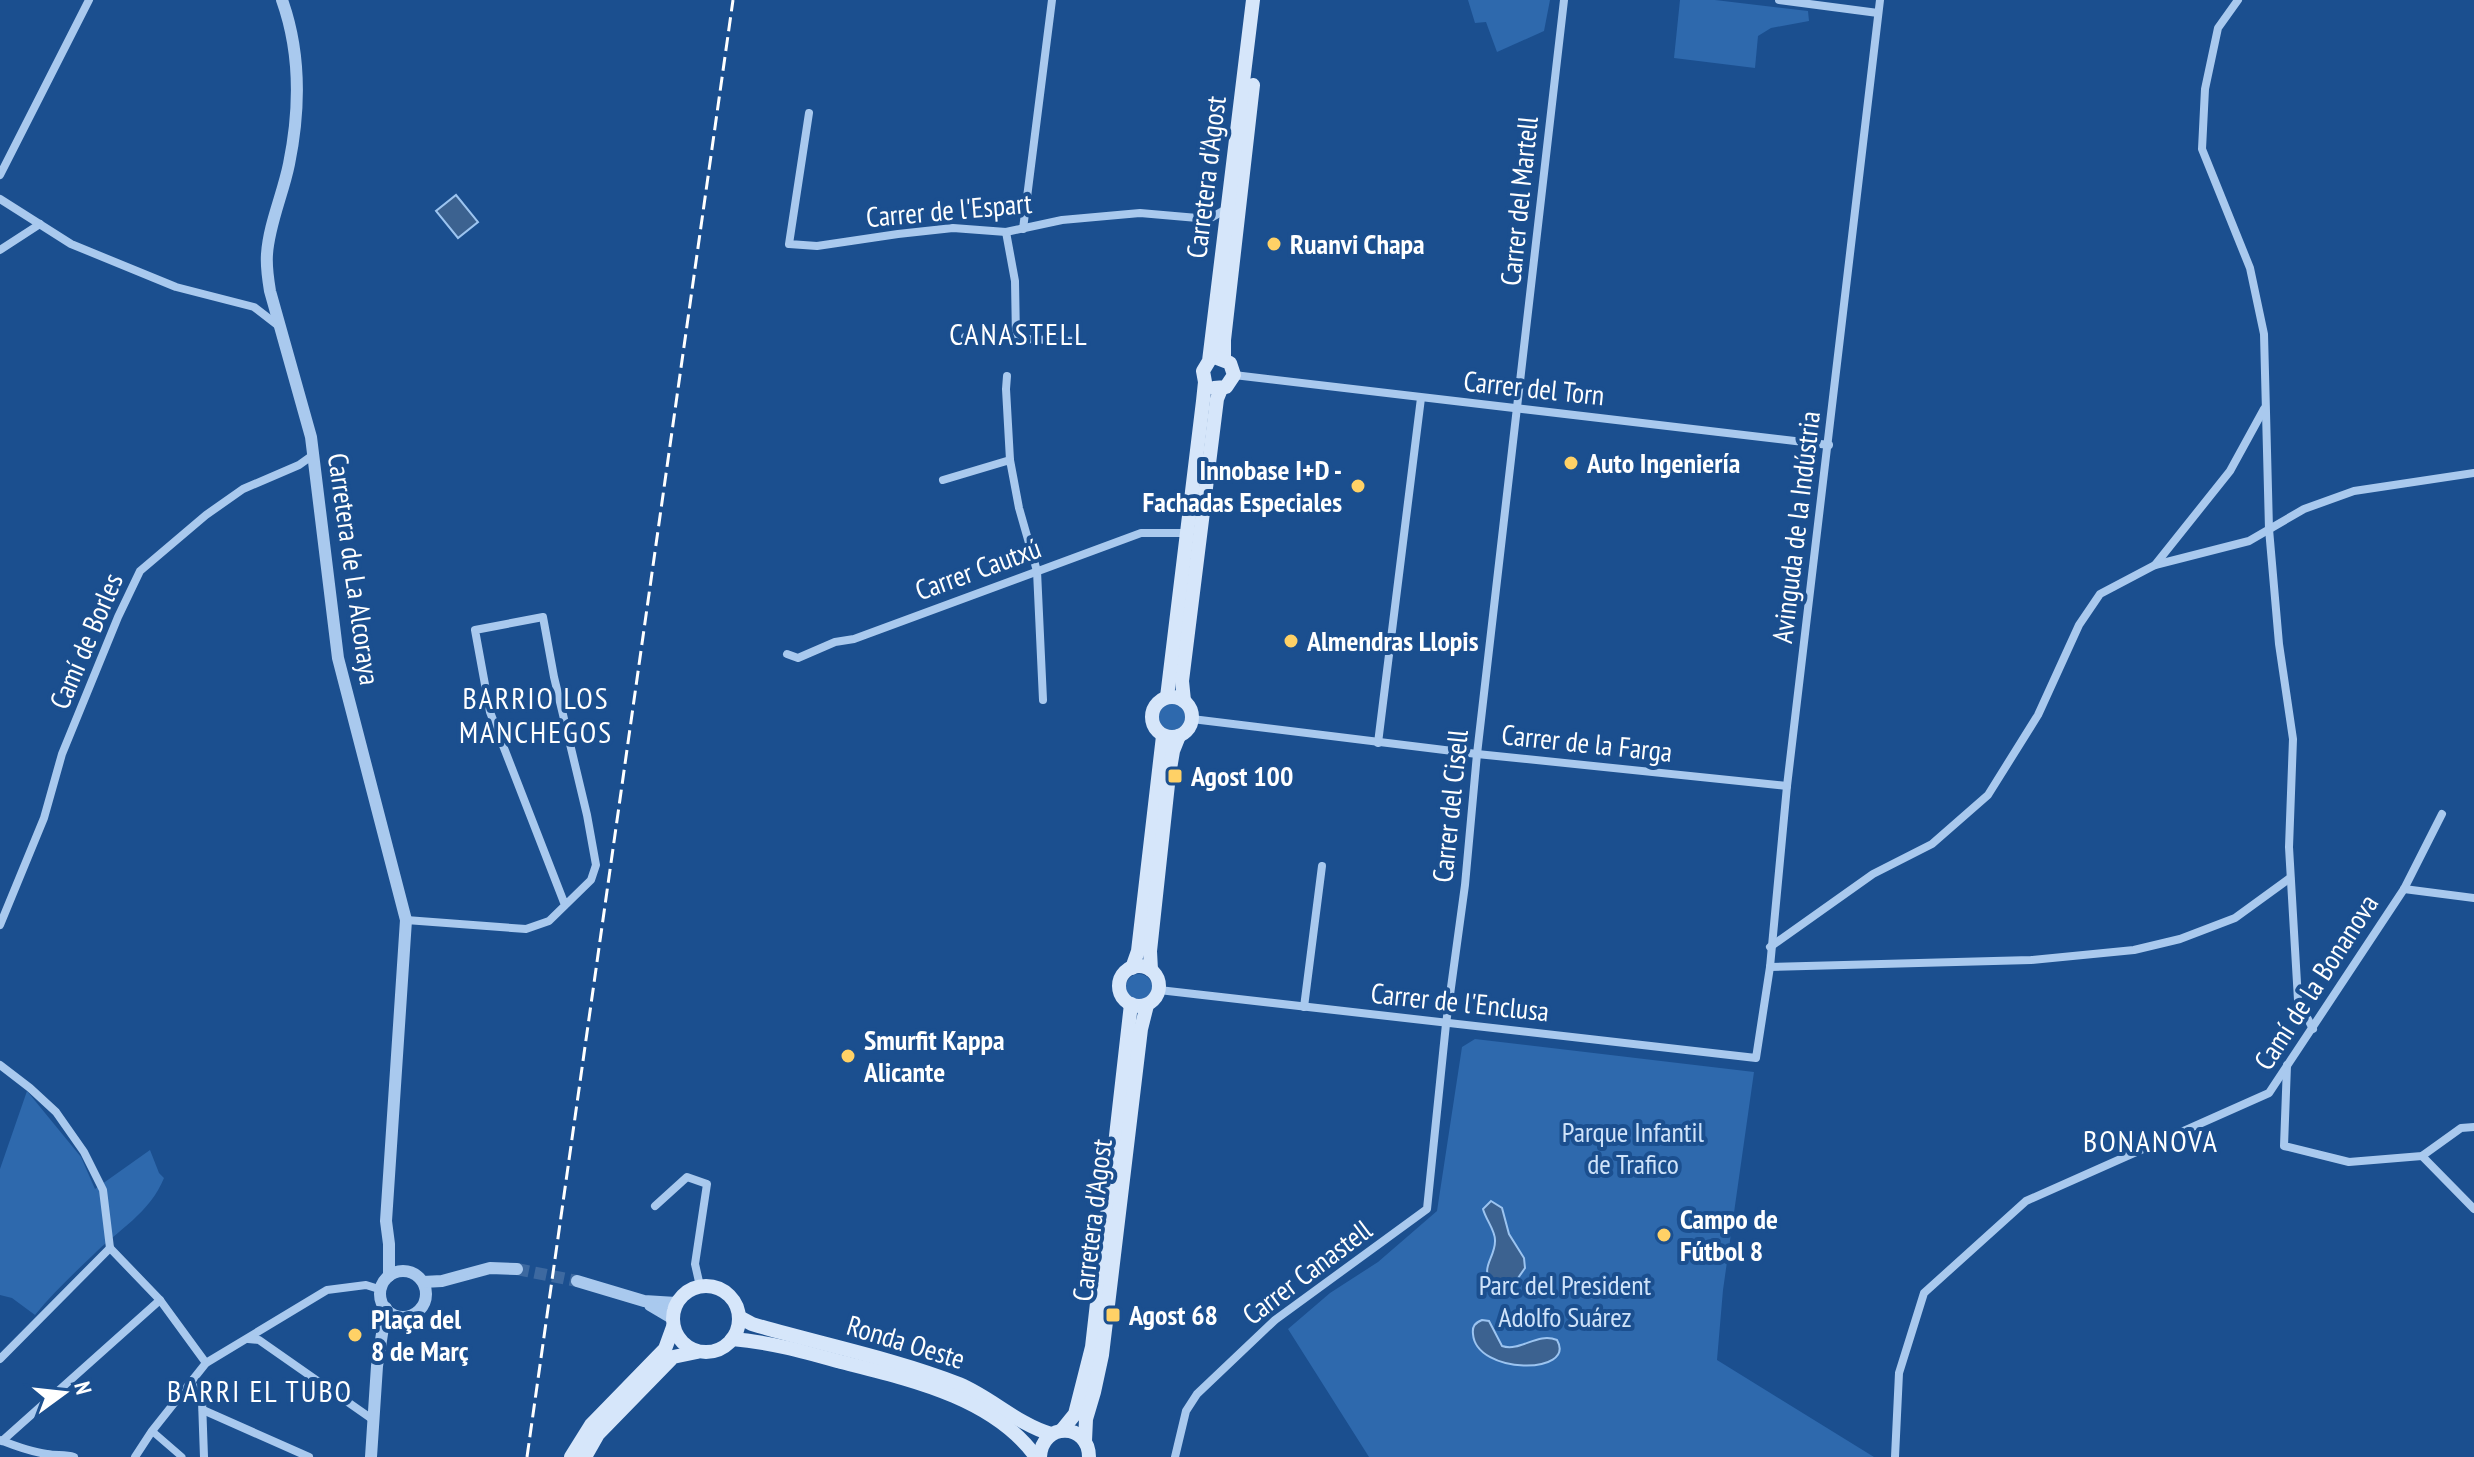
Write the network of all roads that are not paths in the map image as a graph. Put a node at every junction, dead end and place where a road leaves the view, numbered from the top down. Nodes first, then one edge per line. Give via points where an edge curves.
1 (89, 0) edge
2 (282, 0) edge
3 (1052, 0) edge
4 (1253, 0) edge
5 (1262, 0) edge
6 (1564, 0) edge
7 (1779, 0) edge
8 (1880, 0) edge
9 (2238, 0) edge
10 (1878, 13) junction
11 (809, 113) dead end
12 (0, 175) edge
13 (0, 199) edge
14 (1228, 208) junction
15 (1209, 219) junction
16 (40, 224) junction
17 (1023, 229) junction
18 (1006, 232) junction
19 (1225, 236) junction
20 (0, 250) edge
21 (280, 328) junction
22 (965, 337) dead end
23 (1016, 339) junction
24 (1078, 341) dead end
25 (1217, 360) junction
26 (1234, 375) junction
27 (1007, 376) dead end
28 (1205, 382) junction
29 (1221, 389) junction
30 (1421, 398) junction
31 (2265, 406) junction
32 (1519, 408) junction
33 (1829, 445) junction
34 (313, 455) junction
35 (1010, 460) junction
36 (2474, 473) edge
37 (943, 480) dead end
38 (2269, 529) junction
39 (1187, 533) junction
40 (2155, 565) junction
41 (1037, 571) junction
42 (787, 654) dead end
43 (1167, 697) junction
44 (1043, 700) dead end
45 (1184, 701) junction
46 (1192, 719) junction
47 (1163, 736) junction
48 (1179, 736) junction
49 (1378, 743) junction
50 (1477, 754) junction
51 (1787, 786) junction
52 (2442, 814) dead end
53 (1322, 866) dead end
54 (2290, 878) junction
55 (2404, 889) junction
56 (2474, 898) edge
57 (565, 905) junction
58 (406, 920) junction
59 (0, 925) edge
60 (1770, 947) junction
61 (1770, 967) junction
62 (1132, 968) junction
63 (1151, 970) junction
64 (1159, 990) junction
65 (1131, 1004) junction
66 (1147, 1005) junction
67 (1304, 1007) junction
68 (1446, 1024) junction
69 (2313, 1029) junction
70 (1756, 1058) joint
71 (2287, 1064) junction
72 (0, 1065) edge
73 (2474, 1127) edge
74 (2422, 1156) junction
75 (655, 1206) dead end
76 (1427, 1209) joint
77 (2474, 1209) edge
78 (389, 1244) junction
79 (110, 1248) junction
80 (517, 1269) tunnel mouth
81 (405, 1270) junction
82 (389, 1276) junction
83 (577, 1281) tunnel mouth
84 (700, 1286) junction
85 (425, 1287) junction
86 (382, 1290) junction
87 (160, 1300) junction
88 (644, 1301) junction
89 (676, 1303) junction
90 (386, 1308) junction
91 (398, 1316) junction
92 (739, 1317) junction
93 (672, 1323) junction
94 (381, 1338) junction
95 (248, 1339) junction
96 (732, 1339) junction
97 (697, 1352) junction
98 (0, 1359) edge
99 (206, 1363) junction
100 (191, 1382) junction
101 (202, 1405) junction
102 (372, 1419) junction
103 (152, 1431) junction
104 (1056, 1432) junction
105 (1, 1440) edge
106 (1085, 1441) junction
107 (180, 1455) edge
108 (74, 1457) edge
109 (135, 1457) edge
110 (166, 1457) edge
111 (204, 1457) edge
112 (309, 1457) edge
113 (371, 1457) edge
114 (571, 1457) edge
115 (585, 1457) edge
116 (1038, 1457) edge
117 (1089, 1457) edge
118 (1175, 1457) edge
119 (1895, 1457) edge

1 - 12 street
2 - 21 street, Carretera de La Alcoraya via 290,23 298,99 290,162 267,252
3 - 17 street
4 - 14 main road, Carretera d'Agost
5 - 25 main road, Carretera d'Agost via 1224,340
6 - 32 street, Carrer del Martell
7 - 10 street
8 - 10 street, Avinguda de la Indústria
9 - 31 street via 2218,28 2205,89 2202,149 2250,268 2264,334
10 - 33 street, Avinguda de la Indústria
11 - 18 street, Carrer de l'Espart via 789,244 817,246 953,228
13 - 16 street
14 - 15 street
14 - 19 main road, Carretera d'Agost
15 - 17 street, Carrer de l'Espart via 1140,213
15 - 19 street
16 - 20 street
16 - 21 street via 133,271 254,307
17 - 18 street, Carrer de l'Espart
18 - 23 street via 1015,281
19 - 25 main road, Carretera d'Agost
21 - 34 street, Carretera de La Alcoraya
22 - 23 street
23 - 24 street
25 - 26 main road via 1233,368
25 - 28 main road via 1203,371
26 - 29 main road
26 - 30 street, Carrer del Torn
27 - 35 street
28 - 29 main road
28 - 39 main road
29 - 45 main road via 1182,681
30 - 32 street, Carrer del Torn
30 - 49 street
31 - 38 street
31 - 40 street via 2230,471
32 - 33 street, Carrer del Torn
32 - 50 street, Carrer del Cisell
33 - 51 street, Avinguda de la Indústria
34 - 58 street, Carretera de La Alcoraya via 338,658
34 - 59 street, Camí de Borles via 243,489 140,571 62,754 44,818
35 - 37 street
35 - 41 street
36 - 38 street via 2354,491
38 - 40 street via 2249,541
38 - 54 street via 2293,739
39 - 41 street, Carrer Cautxú via 1141,533
39 - 43 main road
40 - 60 street via 2100,594 2079,625 2038,715 1988,795 1932,844 1873,874
41 - 42 street, Carrer Cautxú via 798,658
41 - 44 street
43 - 45 main road
43 - 47 main road via 1152,715
45 - 46 main road
46 - 48 main road
46 - 49 street, Carrer de la Farga
47 - 48 main road
47 - 62 main road
48 - 63 main road via 1169,775
49 - 50 street, Carrer de la Farga
50 - 51 street, Carrer de la Farga
50 - 68 street, Carrer del Cisell
51 - 60 street, Avinguda de la Indústria
52 - 55 street, Camí de la Bonanova
53 - 67 street
54 - 61 street via 2235,918 2134,950 2031,960
54 - 69 street via 2298,1000
55 - 56 street
55 - 69 street, Camí de la Bonanova
57 - 57 street via 490,712 475,630 543,617 596,865 591,880
57 - 58 street via 549,921 526,929
58 - 78 street, Carretera de La Alcoraya via 386,1221
60 - 61 street, Avinguda de la Indústria
61 - 70 street, Avinguda de la Indústria
62 - 63 main road
62 - 65 main road via 1120,982 1121,995
63 - 64 main road
64 - 66 main road
64 - 67 street, Carrer de l'Enclusa
65 - 66 main road
65 - 104 main road, Carretera d'Agost via 1092,1347 1075,1414
66 - 106 main road, Carretera d'Agost via 1102,1355
67 - 68 street, Carrer de l'Enclusa
68 - 70 street, Carrer de l'Enclusa
68 - 76 street, Carrer del Cisell
69 - 71 street, Camí de la Bonanova
71 - 74 street via 2284,1146 2349,1162
71 - 119 street, Camí de la Bonanova via 2269,1093 2026,1201 1924,1293 1899,1373
72 - 79 street via 56,1112 84,1152 103,1190
73 - 74 street via 2461,1128
74 - 77 street
75 - 84 street via 687,1177 707,1184 695,1264
76 - 118 street, Carrer Canastell via 1275,1320 1197,1394 1186,1411
78 - 81 street, Carretera de La Alcoraya
78 - 82 street, Carretera de La Alcoraya
79 - 87 street
79 - 98 street
80 - 85 street via 490,1268
81 - 82 street
81 - 85 street
82 - 86 street
83 - 88 street
84 - 89 main road
84 - 92 main road via 728,1294
85 - 91 street via 419,1310
86 - 90 street
86 - 95 street via 366,1285 327,1290
87 - 99 street
87 - 105 street
88 - 89 street
88 - 93 street
89 - 93 main road
90 - 91 street
90 - 94 street
91 - 94 street
92 - 96 main road
92 - 104 main road, Ronda Oeste via 960,1385 1032,1428
93 - 97 main road via 680,1342
93 - 114 main road via 665,1349 591,1425
94 - 102 street
95 - 99 street
95 - 102 street via 259,1340
96 - 97 main road, Ronda Oeste via 712,1352
96 - 116 main road, Ronda Oeste via 776,1345 944,1391 995,1418
97 - 115 main road, Ronda Oeste via 673,1357 598,1434
99 - 100 street
100 - 101 street
100 - 103 street
101 - 111 street
101 - 112 street
102 - 113 street
103 - 107 street
103 - 109 street
104 - 106 main road, Ronda Oeste via 1075,1432
104 - 116 main road, Carretera d'Agost
105 - 108 street
106 - 117 main road
107 - 110 street

